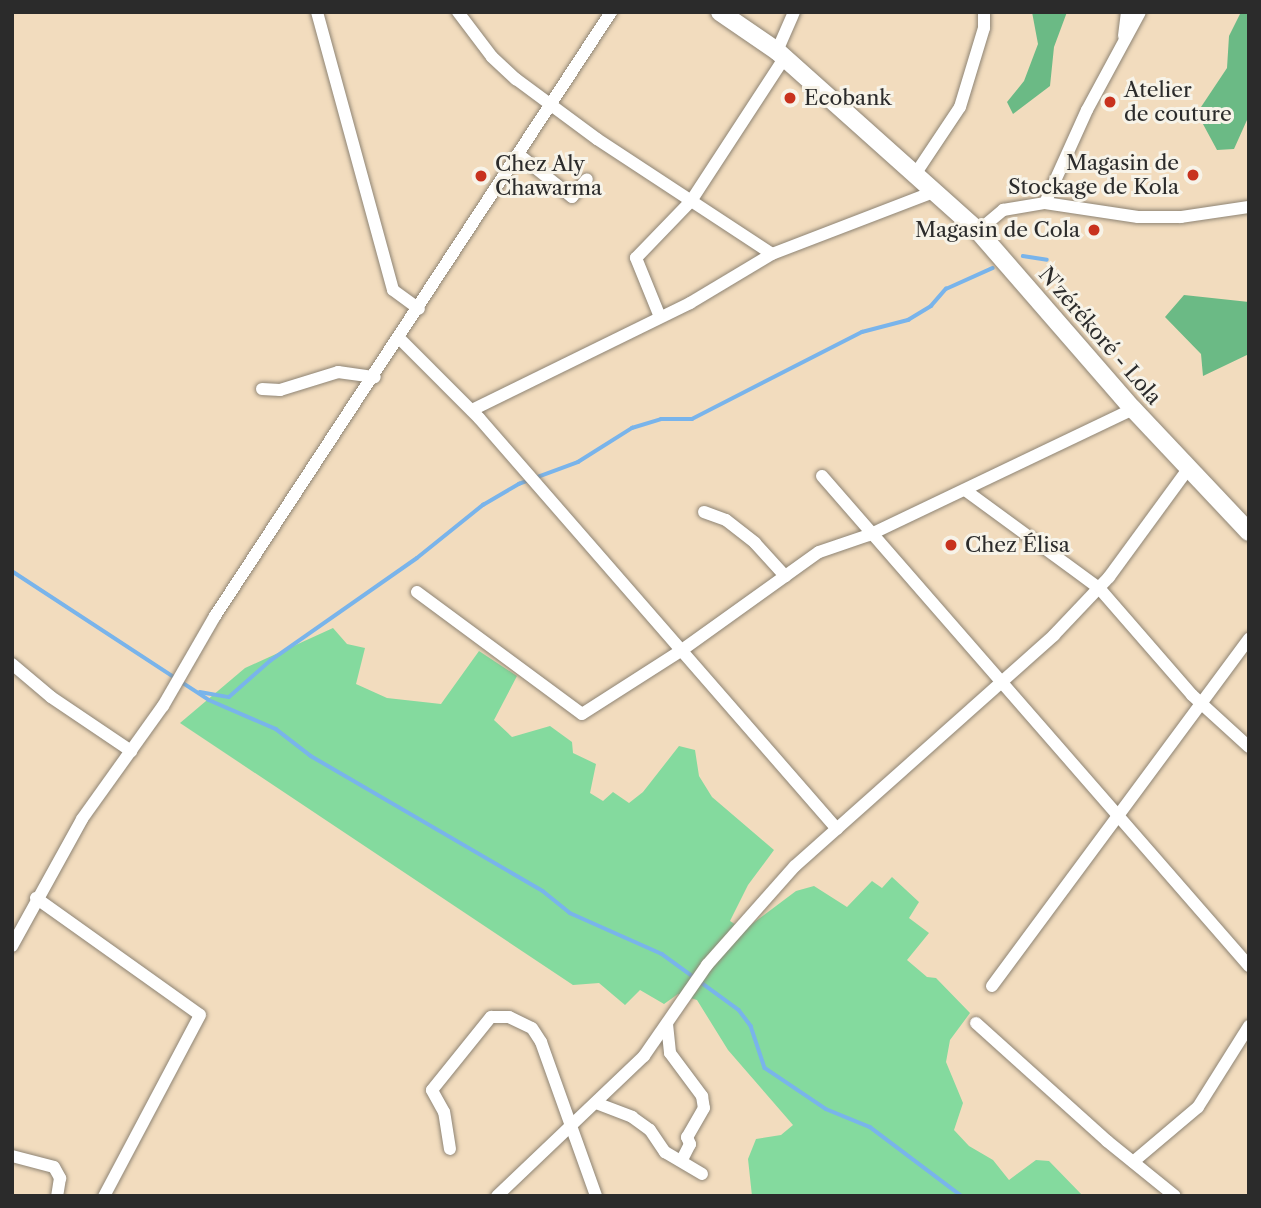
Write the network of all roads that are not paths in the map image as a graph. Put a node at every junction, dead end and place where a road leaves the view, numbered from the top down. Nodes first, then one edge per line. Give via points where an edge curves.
1 (317, 12) edge
2 (458, 12) edge
3 (611, 12) edge
4 (720, 12) edge
5 (794, 12) edge
6 (984, 12) edge
7 (1126, 12) edge
8 (1140, 12) edge
9 (1123, 41) junction
10 (781, 54) junction
11 (551, 105) junction
12 (518, 155) junction
13 (916, 173) junction
14 (586, 179) dead end
15 (936, 191) junction
16 (691, 201) junction
17 (1045, 203) junction
18 (1249, 207) edge
19 (978, 231) junction
20 (772, 254) junction
21 (419, 309) junction
22 (660, 317) junction
23 (400, 340) junction
24 (375, 377) junction
25 (262, 389) dead end
26 (1133, 409) junction
27 (472, 410) junction
28 (1188, 469) junction
29 (822, 476) dead end
30 (965, 491) junction
31 (704, 512) dead end
32 (1249, 532) edge
33 (869, 535) junction
34 (785, 576) junction
35 (1099, 588) junction
36 (417, 592) dead end
37 (1249, 639) edge
38 (682, 650) junction
39 (12, 664) edge
40 (1000, 683) junction
41 (1200, 703) junction
42 (1249, 747) edge
43 (131, 751) junction
44 (1114, 816) junction
45 (837, 829) junction
46 (36, 898) junction
47 (12, 946) edge
48 (1249, 966) edge
49 (992, 986) dead end
50 (976, 1023) dead end
51 (667, 1024) junction
52 (1249, 1026) edge
53 (596, 1103) junction
54 (570, 1126) junction
55 (450, 1150) dead end
56 (12, 1156) edge
57 (682, 1160) junction
58 (1133, 1162) junction
59 (702, 1174) dead end
60 (57, 1196) edge
61 (104, 1196) edge
62 (497, 1196) edge
63 (596, 1196) edge
64 (1175, 1196) edge

1 - 21 street via 393,290
2 - 11 street via 492,57
3 - 11 street
4 - 10 highway, N'zérékoré - Lola
5 - 10 street
6 - 13 street via 984,28 960,107
7 - 9 street
8 - 9 street
9 - 17 street
10 - 13 highway, N'zérékoré - Lola
10 - 16 street
11 - 12 street
11 - 16 street
12 - 14 street via 572,197
12 - 21 street
13 - 15 highway, N'zérékoré - Lola
15 - 19 highway, N'zérékoré - Lola
15 - 20 street
16 - 20 street
16 - 22 street via 636,258
17 - 18 street via 1138,217 1181,217
17 - 19 street via 1003,210
19 - 26 highway, N'zérékoré - Lola
20 - 22 street
21 - 23 street
22 - 27 street
23 - 24 street
23 - 27 street
24 - 25 street via 338,372 280,390
24 - 43 street
26 - 28 highway, N'zérékoré - Lola
26 - 30 street
27 - 38 street
28 - 32 highway, N'zérékoré - Lola
28 - 35 street
29 - 33 street
30 - 33 street
30 - 35 street
31 - 34 street via 726,520
33 - 34 street via 819,552
33 - 40 street
34 - 38 street
35 - 40 street
35 - 41 street
36 - 38 street via 582,713
37 - 41 street
38 - 45 street
39 - 43 street via 51,697
40 - 44 street
40 - 45 street
41 - 42 street
41 - 44 street
43 - 46 street via 82,819
44 - 48 street via 1181,885
44 - 49 street
45 - 51 street via 794,866 707,965
46 - 47 street
46 - 61 street via 200,1016
50 - 58 street
51 - 53 street via 644,1056
51 - 57 street via 670,1053 702,1096 704,1108 687,1137 690,1143
52 - 58 street via 1198,1107
53 - 54 street
53 - 57 street via 632,1117 650,1130 665,1152
54 - 55 street via 532,1028 509,1017 491,1017 432,1090 444,1112
54 - 62 street
54 - 63 street
56 - 60 street via 54,1167 60,1178
57 - 59 street
58 - 64 street

